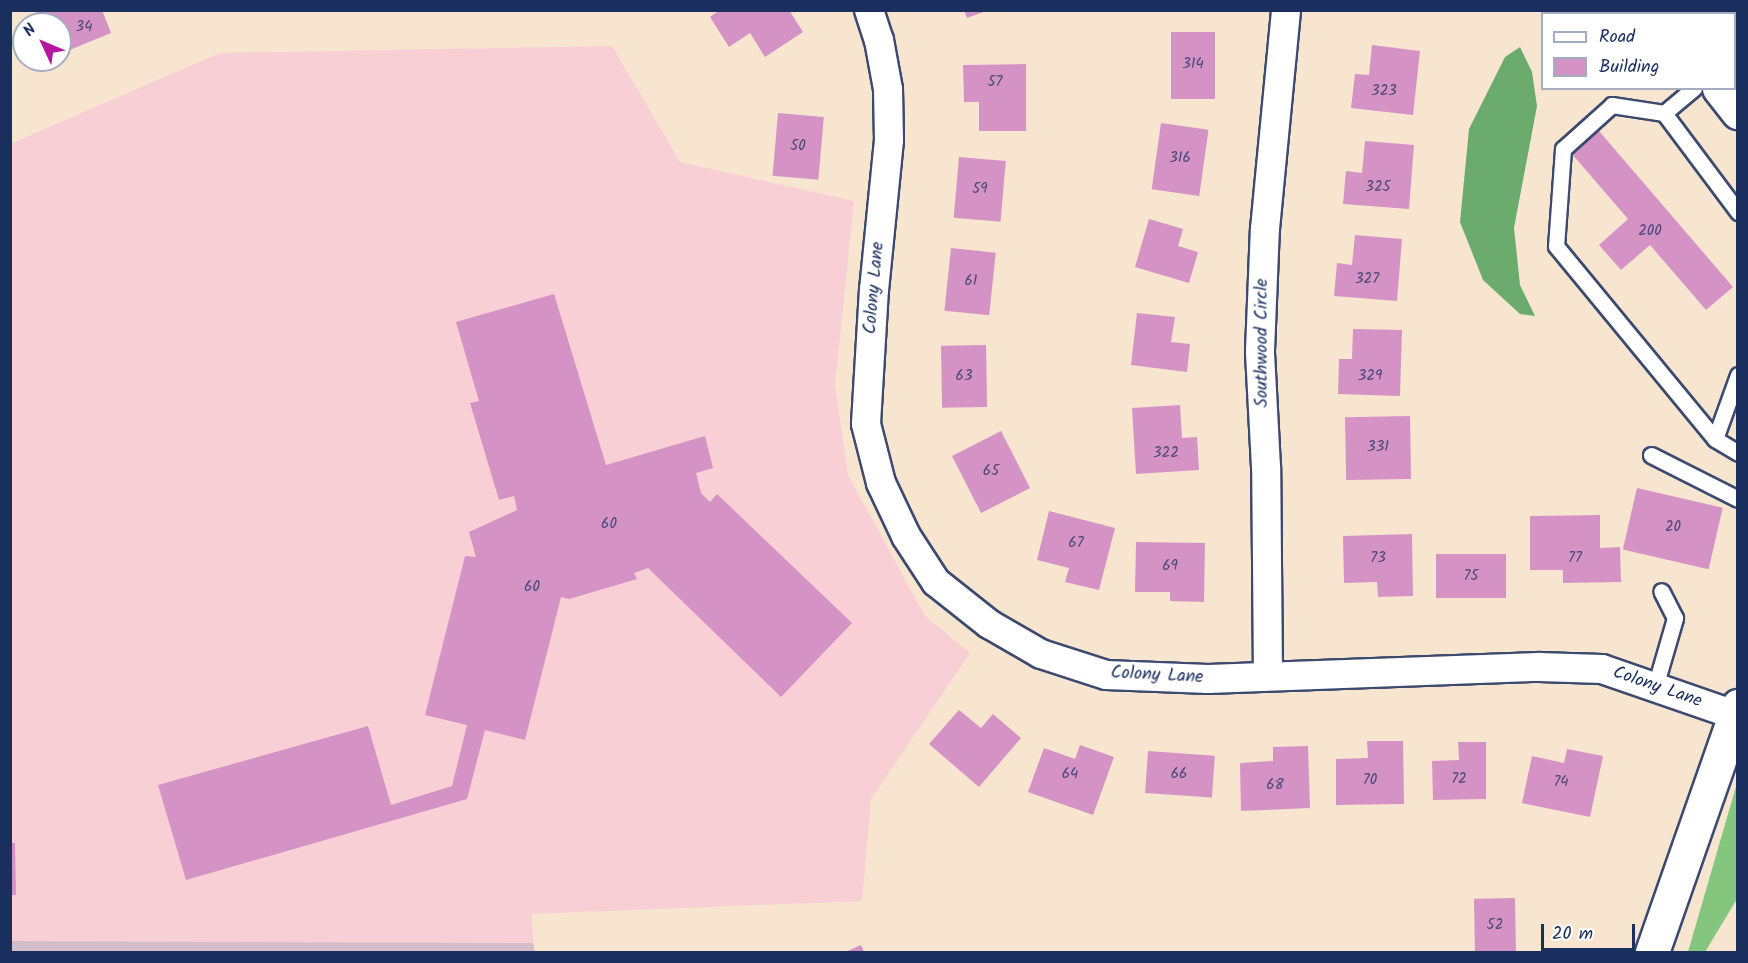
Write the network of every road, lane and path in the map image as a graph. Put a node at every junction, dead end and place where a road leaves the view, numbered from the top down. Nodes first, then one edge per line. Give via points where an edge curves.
1 (869, 10) edge
2 (1286, 10) edge
3 (1692, 90) edge
4 (1720, 90) edge
5 (1737, 112) edge
6 (1664, 113) junction
7 (1737, 212) edge
8 (1737, 375) edge
9 (1715, 439) junction
10 (1737, 453) edge
11 (1651, 455) dead end
12 (1737, 500) edge
13 (1661, 591) dead end
14 (1268, 676) junction
15 (1655, 687) junction
16 (1736, 711) edge
17 (1652, 952) edge

1 - 14 street, Colony Lane via 888,89 889,140 866,424 881,483 906,536 936,582 989,624 1041,654 1106,675 1208,679
2 - 14 street, Southwood Circle via 1265,229 1261,340
3 - 6 lane
4 - 5 main road
6 - 7 lane
6 - 9 lane via 1612,105 1563,149 1556,246
8 - 9 lane
9 - 10 lane
11 - 12 lane
13 - 15 lane via 1675,618
14 - 15 street, Colony Lane via 1602,669
15 - 16 street, Colony Lane
16 - 17 main road

